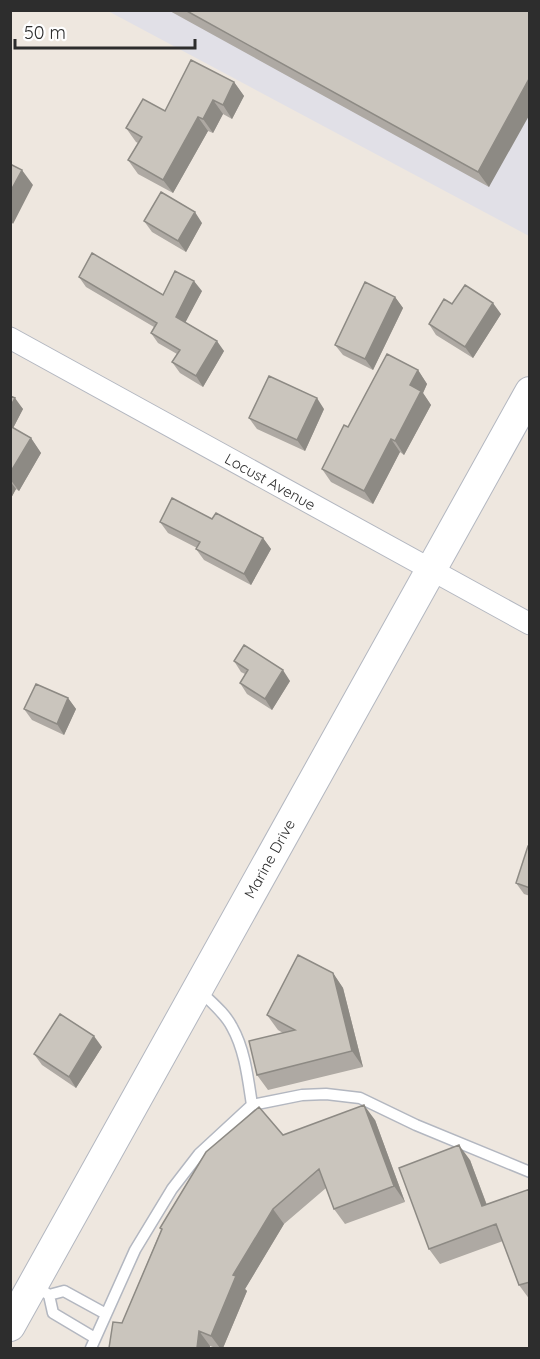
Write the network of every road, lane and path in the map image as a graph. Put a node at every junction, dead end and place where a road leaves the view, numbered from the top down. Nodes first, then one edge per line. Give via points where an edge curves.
1 (10, 338) edge
2 (530, 392) edge
3 (430, 571) junction
4 (530, 624) edge
5 (198, 989) junction
6 (252, 1105) junction
7 (530, 1172) edge
8 (31, 1284) edge
9 (106, 1314) junction
10 (10, 1326) edge
11 (93, 1343) edge

1 - 3 street, Locust Avenue
2 - 3 main road, Marine Drive
3 - 4 street, Locust Avenue
3 - 5 main road, Marine Drive
5 - 6 lane via 232,1026 247,1070
5 - 8 main road, Marine Drive
6 - 7 lane via 302,1095 360,1098
6 - 9 lane via 199,1154 172,1189 135,1250
8 - 9 lane via 64,1291
8 - 10 main road, Marine Drive
8 - 11 lane via 53,1312
9 - 11 lane

